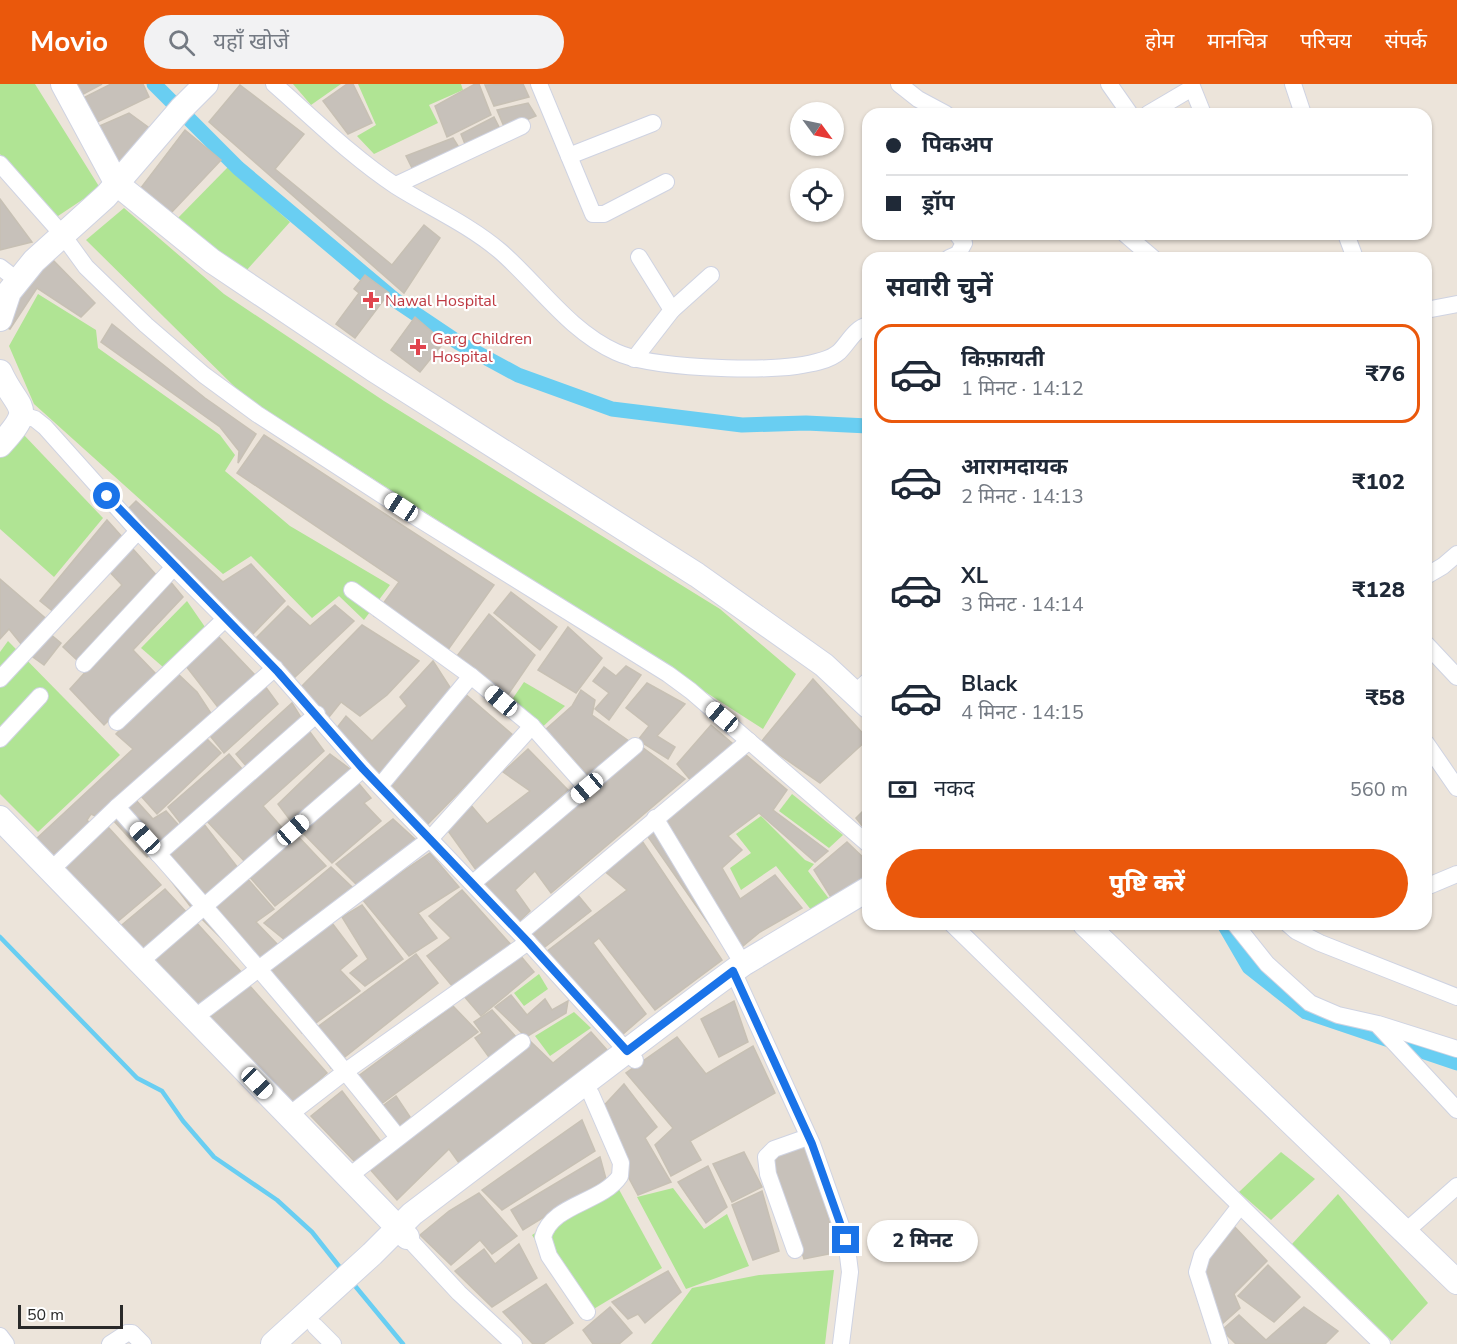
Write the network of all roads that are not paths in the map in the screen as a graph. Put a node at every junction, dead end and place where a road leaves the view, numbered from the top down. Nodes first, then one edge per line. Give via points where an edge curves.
1 (63, 84) edge
2 (274, 84) edge
3 (539, 84) edge
4 (899, 84) edge
5 (1109, 84) edge
6 (1293, 84) edge
7 (202, 85) edge
8 (1192, 86) edge
9 (935, 108) edge
10 (1126, 108) edge
11 (1157, 108) edge
12 (1201, 108) edge
13 (1301, 108) edge
14 (653, 123) dead end
15 (522, 126) dead end
16 (569, 156) junction
17 (0, 164) edge
18 (666, 182) dead end
19 (117, 183) junction
20 (396, 185) junction
21 (62, 234) junction
22 (1132, 240) edge
23 (1146, 252) edge
24 (639, 257) dead end
25 (9, 273) edge
26 (711, 275) dead end
27 (1457, 304) edge
28 (1432, 309) edge
29 (672, 310) junction
30 (0, 319) edge
31 (862, 329) edge
32 (634, 359) junction
33 (0, 372) edge
34 (22, 415) junction
35 (0, 445) edge
36 (138, 531) junction
37 (1457, 554) edge
38 (174, 567) junction
39 (1432, 572) edge
40 (352, 590) dead end
41 (225, 619) junction
42 (1432, 649) edge
43 (84, 664) dead end
44 (275, 668) junction
45 (1454, 668) edge
46 (471, 676) junction
47 (0, 679) edge
48 (862, 692) edge
49 (39, 696) dead end
50 (317, 714) junction
51 (117, 722) dead end
52 (532, 726) junction
53 (0, 740) edge
54 (749, 741) junction
55 (635, 747) dead end
56 (1432, 752) edge
57 (363, 769) junction
58 (380, 786) junction
59 (587, 788) junction
60 (1457, 788) edge
61 (117, 807) junction
62 (0, 818) edge
63 (655, 818) junction
64 (430, 839) junction
65 (862, 839) edge
66 (158, 854) junction
67 (51, 870) junction
68 (1457, 874) edge
69 (473, 883) junction
70 (1432, 884) edge
71 (862, 893) edge
72 (206, 906) junction
73 (862, 907) edge
74 (958, 930) edge
75 (1091, 930) edge
76 (1240, 930) edge
77 (1300, 930) edge
78 (524, 938) junction
79 (140, 962) junction
80 (258, 970) junction
81 (739, 973) junction
82 (1457, 997) edge
83 (194, 1018) junction
84 (1378, 1024) junction
85 (522, 1042) dead end
86 (1457, 1049) edge
87 (631, 1056) junction
88 (346, 1071) junction
89 (591, 1094) junction
90 (1457, 1110) edge
91 (289, 1115) junction
92 (397, 1136) junction
93 (808, 1137) junction
94 (348, 1177) junction
95 (1457, 1186) edge
96 (1240, 1206) junction
97 (402, 1232) junction
98 (1405, 1232) junction
99 (795, 1250) dead end
100 (1457, 1282) edge
101 (337, 1297) junction
102 (587, 1312) dead end
103 (315, 1326) junction
104 (0, 1336) edge
105 (6, 1344) edge
106 (110, 1344) edge
107 (142, 1344) edge
108 (273, 1344) edge
109 (295, 1344) edge
110 (333, 1344) edge
111 (514, 1344) edge
112 (841, 1344) edge
113 (1220, 1344) edge
114 (1382, 1344) edge

1 - 19 street
2 - 20 street via 355,155
3 - 16 street
4 - 9 street
5 - 10 street
6 - 13 street
7 - 19 street
8 - 11 street
8 - 12 street
14 - 16 street
15 - 20 street
16 - 18 street via 596,216
17 - 21 street
19 - 21 street
19 - 48 street via 241,282 697,576
20 - 32 street via 464,224 500,251 579,329
21 - 25 street
21 - 54 street via 86,267 146,325 231,394 419,519 668,674
22 - 23 street
24 - 29 street
25 - 30 street via 9,292
26 - 29 street
27 - 28 street
29 - 32 street
31 - 32 street via 826,360 796,366 732,369
33 - 34 street via 21,406
34 - 35 street
34 - 36 street via 45,427
36 - 38 street
36 - 47 street
37 - 39 street
38 - 41 street
38 - 43 street
40 - 46 street
41 - 44 street
41 - 51 street
42 - 45 street
44 - 50 street
44 - 61 street
46 - 52 street
46 - 58 street
49 - 53 street
50 - 57 street
50 - 66 street
52 - 59 street
52 - 64 street
54 - 63 street
54 - 65 street
55 - 59 street
56 - 60 street
57 - 58 street
57 - 72 street
58 - 64 street
59 - 69 street
61 - 66 street
61 - 67 street
62 - 67 street
63 - 78 street
63 - 81 street
64 - 69 street
64 - 80 street
66 - 72 street
67 - 79 street
68 - 70 street
69 - 78 street
71 - 81 street
72 - 79 street
72 - 80 street
73 - 81 street
74 - 96 street
75 - 98 street
76 - 84 street via 1267,964 1310,1003 1338,1015
77 - 82 street via 1314,941
78 - 87 street
78 - 88 street
79 - 83 street
80 - 83 street
80 - 88 street
81 - 87 street
81 - 93 street
83 - 91 street
84 - 86 street
84 - 90 street
85 - 92 street
87 - 89 street
87 - 97 street via 412,1214
88 - 91 street
88 - 92 street
89 - 97 street via 420,1223
89 - 102 street via 621,1163 620,1176 605,1190 554,1219 543,1237 549,1256
91 - 94 street
92 - 94 street
93 - 99 street via 774,1149 766,1157 768,1174
93 - 112 street via 849,1256
94 - 97 street
95 - 98 street
96 - 113 street via 1202,1256 1197,1272
96 - 114 street
97 - 101 street
97 - 111 street
98 - 100 street
101 - 103 street
101 - 108 street
103 - 109 street
103 - 110 street
104 - 105 street
106 - 107 street via 132,1333

